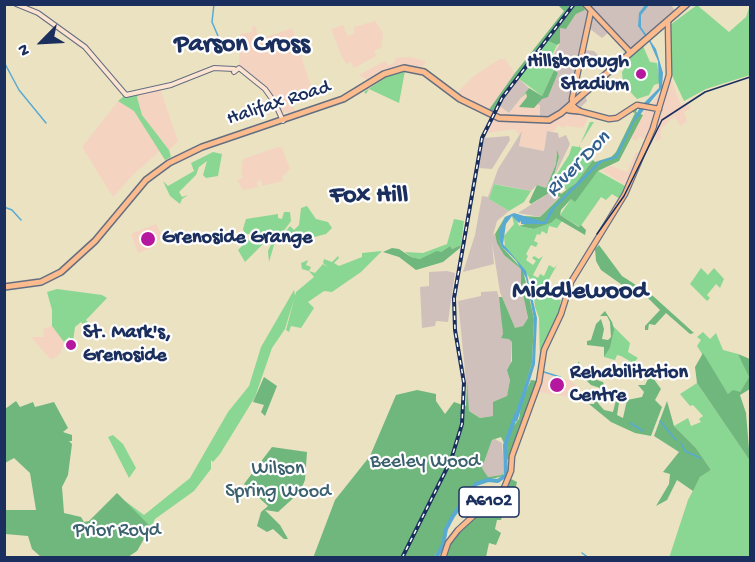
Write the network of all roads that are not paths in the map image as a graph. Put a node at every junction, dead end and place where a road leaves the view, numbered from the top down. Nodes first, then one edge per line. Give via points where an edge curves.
1 (16, 4) edge
2 (585, 4) edge
3 (687, 4) edge
4 (692, 4) edge
5 (591, 11) junction
6 (670, 19) junction
7 (660, 28) junction
8 (669, 29) junction
9 (631, 50) junction
10 (573, 104) junction
11 (659, 107) junction
12 (580, 112) joint
13 (283, 120) junction
14 (505, 121) junction
15 (546, 123) junction
16 (4, 287) edge
17 (443, 558) edge

1 - 13 main road via 43,15 88,49 125,95 171,85 214,69 237,71 270,95
2 - 5 main road
3 - 6 highway
4 - 6 highway
5 - 9 main road
5 - 10 main road
6 - 7 highway
6 - 8 main road
7 - 8 highway
7 - 9 highway
8 - 11 main road via 668,75
9 - 10 highway
10 - 12 highway
10 - 15 highway
11 - 12 main road via 640,105 615,118
11 - 17 main road, A6102 via 651,138 622,198 573,277 545,348 537,390 512,456 506,485 450,540
13 - 14 highway, Halifax Road via 343,102 392,72 414,71
13 - 16 highway, Halifax Road via 184,155 149,177 95,241 61,273 41,282
14 - 15 highway
14 - 15 highway

